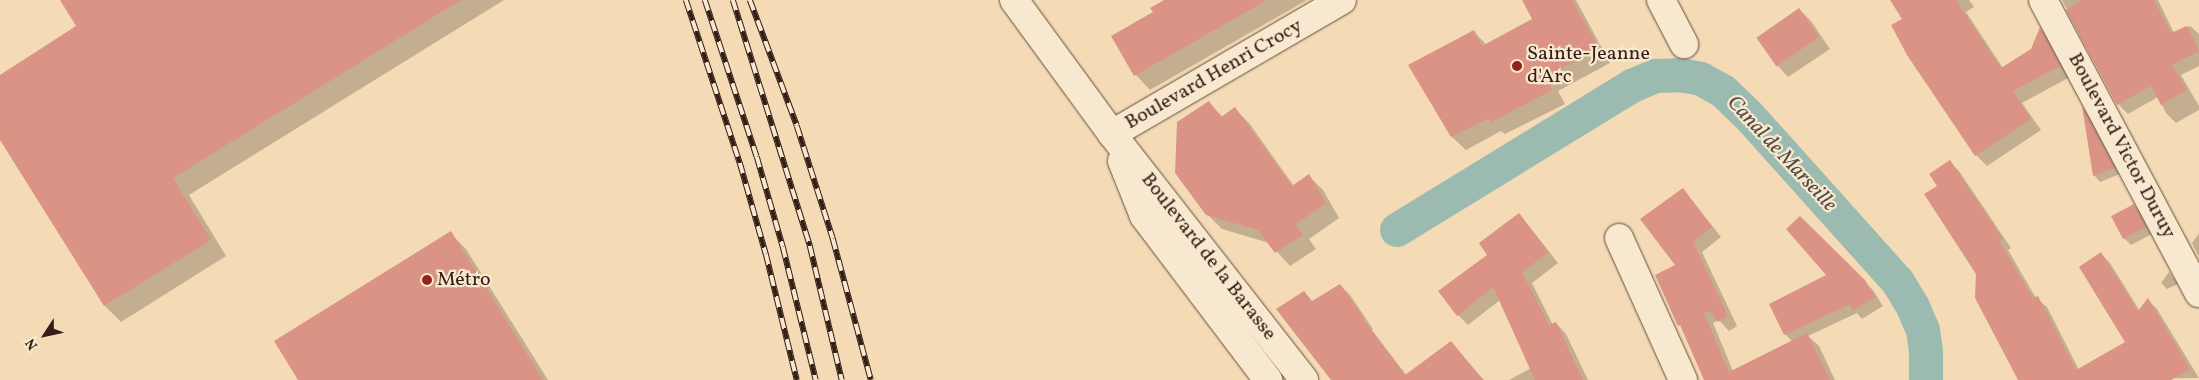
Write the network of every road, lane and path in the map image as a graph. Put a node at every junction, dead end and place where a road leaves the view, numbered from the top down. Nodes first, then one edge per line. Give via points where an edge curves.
1 (1014, 0) edge
2 (1342, 0) edge
3 (1661, 0) edge
4 (2042, 0) edge
5 (1684, 44) dead end
6 (1112, 134) junction
7 (1618, 238) dead end
8 (2199, 293) edge
9 (1268, 380) edge
10 (1304, 380) edge
11 (1683, 380) edge

1 - 6 street, Boulevard de la Barasse
2 - 6 street, Boulevard Henri Crocy
3 - 5 street
4 - 8 street, Boulevard Victor Duruy
6 - 9 street, Boulevard de la Barasse via 1144,216
6 - 10 street, Boulevard de la Barasse
7 - 11 street

